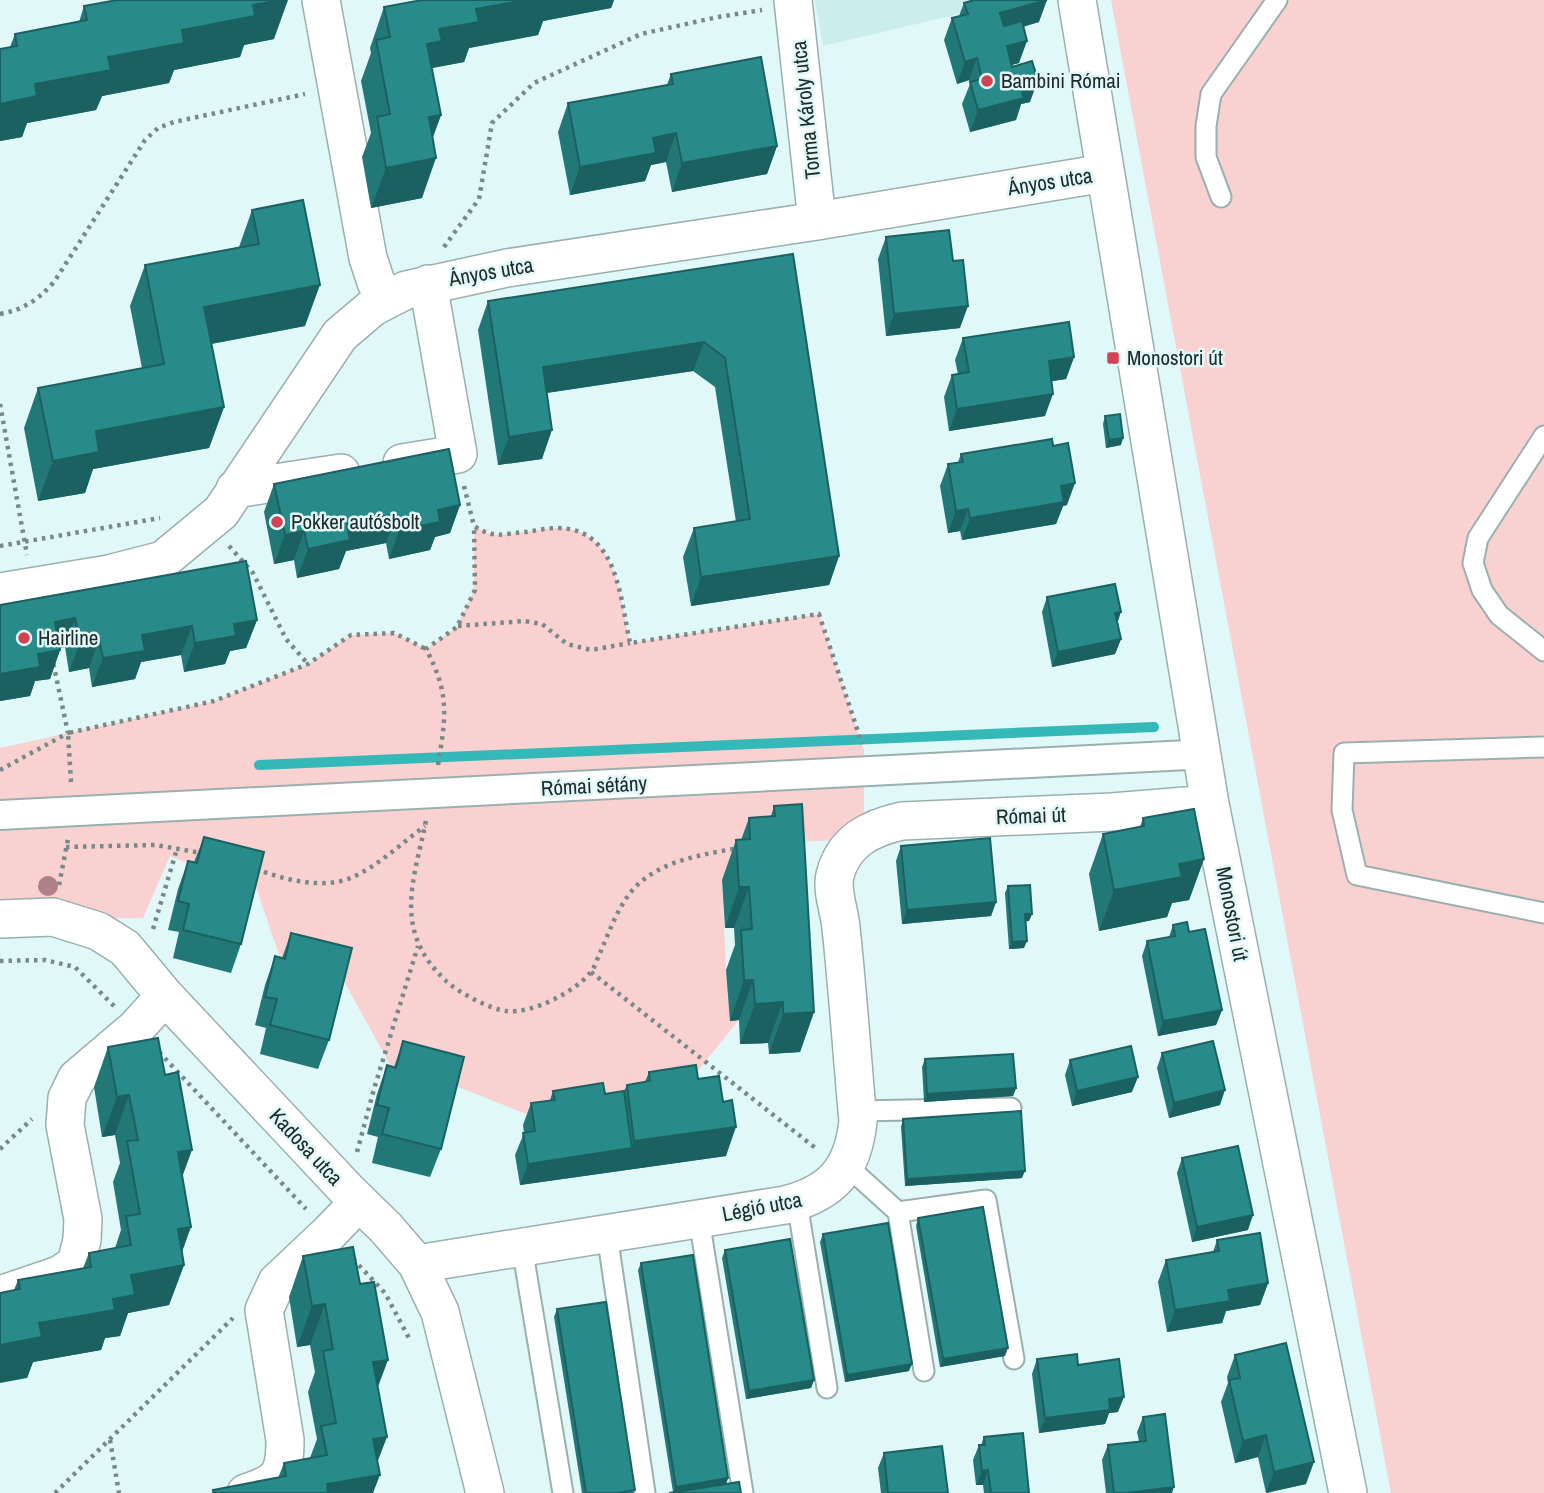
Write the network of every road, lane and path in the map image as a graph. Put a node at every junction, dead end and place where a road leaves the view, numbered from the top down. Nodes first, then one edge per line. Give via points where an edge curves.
1 (321, 0) edge
2 (1077, 0) edge
3 (1277, 0) edge
4 (793, 2) edge
5 (337, 87) junction
6 (1105, 173) junction
7 (1221, 197) dead end
8 (817, 221) junction
9 (432, 268) junction
10 (387, 299) junction
11 (0, 314) edge
12 (0, 404) edge
13 (1544, 436) edge
14 (458, 454) junction
15 (235, 489) junction
16 (172, 515) dead end
17 (209, 523) junction
18 (474, 526) junction
19 (25, 542) junction
20 (0, 546) edge
21 (16, 589) edge
22 (457, 627) junction
23 (630, 643) junction
24 (50, 649) edge
25 (426, 649) junction
26 (1544, 651) edge
27 (308, 664) junction
28 (68, 733) junction
29 (1544, 747) edge
30 (864, 751) dead end
31 (1188, 755) dead end
32 (0, 770) edge
33 (435, 783) junction
34 (1210, 804) junction
35 (73, 811) junction
36 (0, 815) edge
37 (425, 826) junction
38 (857, 839) joint
39 (66, 847) junction
40 (741, 847) edge
41 (177, 849) junction
42 (210, 855) edge
43 (254, 869) edge
44 (1544, 913) edge
45 (53, 917) junction
46 (0, 919) edge
47 (419, 945) junction
48 (0, 961) edge
49 (142, 967) junction
50 (591, 972) junction
51 (165, 996) junction
52 (136, 1028) junction
53 (1011, 1108) dead end
54 (857, 1111) junction
55 (846, 1165) junction
56 (353, 1196) junction
57 (797, 1202) junction
58 (898, 1212) junction
59 (699, 1219) junction
60 (329, 1233) junction
61 (607, 1234) junction
62 (522, 1247) junction
63 (417, 1264) junction
64 (0, 1295) edge
65 (237, 1313) dead end
66 (416, 1352) dead end
67 (1014, 1359) dead end
68 (924, 1371) dead end
69 (827, 1388) dead end
70 (110, 1439) junction
71 (55, 1493) edge
72 (119, 1493) edge
73 (246, 1493) edge
74 (485, 1493) edge
75 (563, 1493) edge
76 (646, 1493) edge
77 (743, 1493) edge
78 (1349, 1493) edge

1 - 5 street
2 - 6 street, Monostori út
3 - 7 lane via 1211,94 1206,158
4 - 8 street, Torma Károly utca
4 - 9 path via 641,34 534,83 492,124 479,199
5 - 10 street via 368,258
5 - 11 path via 189,117 158,128 145,140 41,298 18,311
6 - 8 street, Ányos utca
6 - 34 street, Monostori út
8 - 9 street, Ányos utca via 507,268
9 - 10 street, Ányos utca
9 - 14 street
10 - 15 street, Ányos utca via 340,335
12 - 19 path
13 - 26 lane via 1478,538 1473,563 1482,590 1499,615
14 - 15 street
14 - 18 path
15 - 17 street, Ányos utca via 222,512
16 - 19 path
17 - 21 street, Ányos utca via 163,560
17 - 27 path via 253,573 286,639
18 - 22 path via 474,590
18 - 23 path via 488,536 558,528 599,543 611,561
19 - 20 path
19 - 21 path
22 - 23 path via 524,621 542,624 567,644 591,650
22 - 25 path
23 - 30 path via 819,614
24 - 28 path
25 - 27 path via 394,632 351,635
25 - 33 path via 445,698
27 - 28 path via 215,701
28 - 32 path
28 - 35 path
29 - 44 lane via 1344,752 1342,810 1357,875
31 - 33 street, Római sétány
33 - 35 street, Római sétány
33 - 37 path
34 - 38 street, Római út via 902,821 877,827
34 - 78 street, Monostori út
35 - 36 street, Római sétány
35 - 39 path
37 - 43 path via 351,878 314,884
37 - 47 path via 410,893
38 - 54 street, Légió utca via 835,877
39 - 41 path via 156,845
39 - 45 path
40 - 50 path via 687,859 641,881 626,899
41 - 42 path
41 - 49 path
45 - 46 street, Kadosa utca
45 - 49 street, Kadosa utca via 98,931 125,948
47 - 50 path via 432,967 451,985 506,1012 547,1003
47 - 56 path via 370,1114
48 - 52 path via 45,960 75,967
49 - 51 street, Kadosa utca
50 - 55 path via 821,1153
51 - 52 street
51 - 56 street, Kadosa utca
52 - 60 path
52 - 64 street via 76,1078 68,1098 65,1125 83,1219 76,1264 59,1275
53 - 54 lane
54 - 55 street, Légió utca via 856,1139
55 - 57 street, Légió utca via 829,1185
55 - 58 lane
56 - 60 street
56 - 63 street, Kadosa utca
57 - 59 street, Légió utca
57 - 69 lane
58 - 67 lane via 986,1200
58 - 68 lane
59 - 61 street, Légió utca
59 - 77 lane
60 - 66 path via 385,1293
60 - 73 street via 277,1282 264,1310 285,1458 270,1485
61 - 62 street, Légió utca
61 - 76 lane
62 - 63 street, Légió utca
62 - 75 lane
63 - 74 street, Kadosa utca via 440,1312
65 - 70 path
70 - 71 path
70 - 72 path

